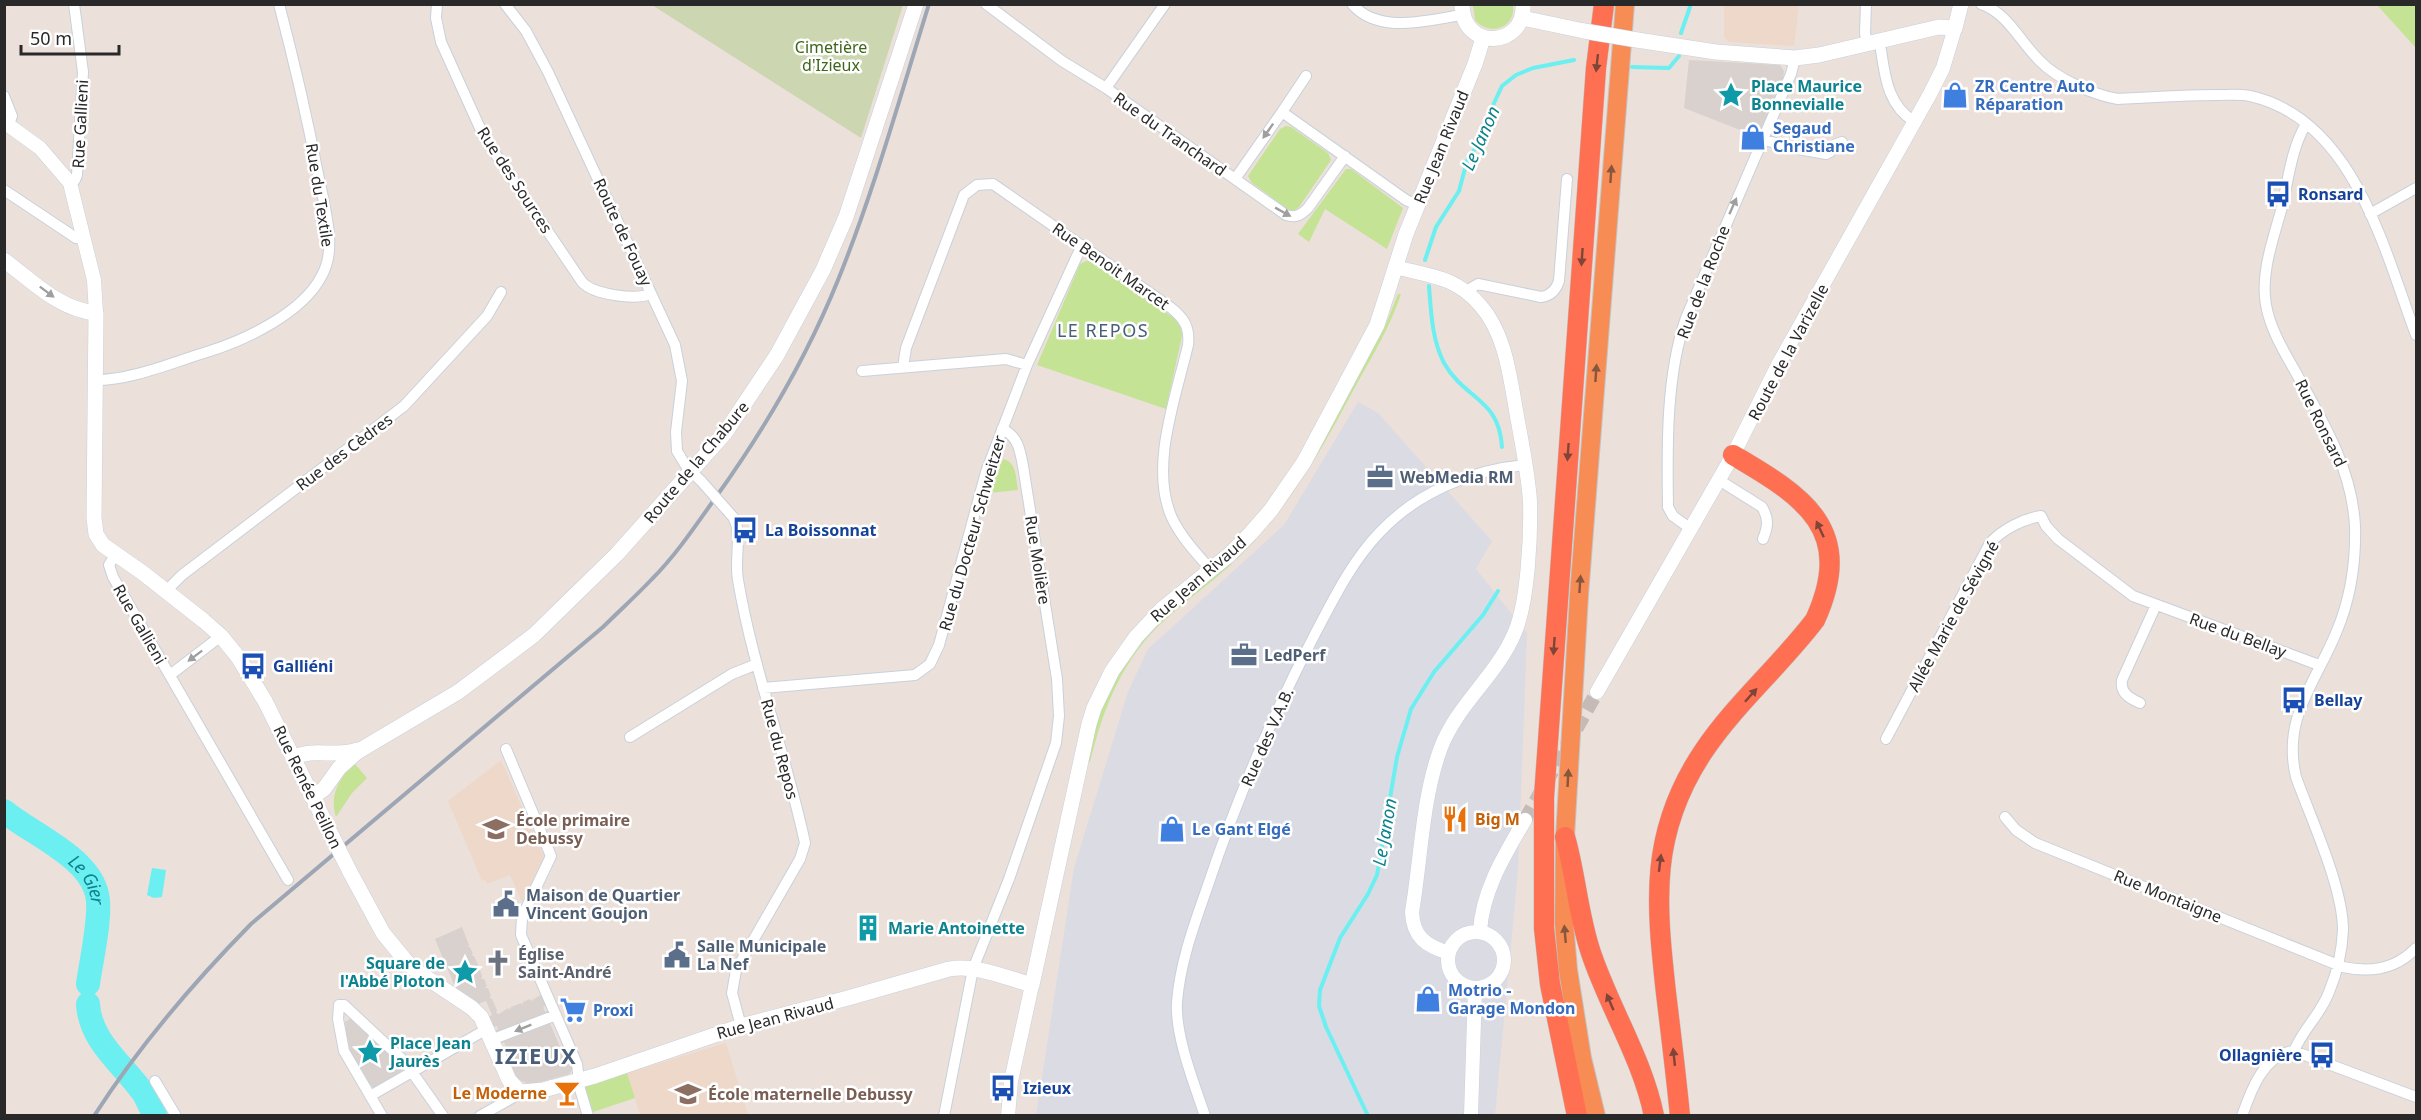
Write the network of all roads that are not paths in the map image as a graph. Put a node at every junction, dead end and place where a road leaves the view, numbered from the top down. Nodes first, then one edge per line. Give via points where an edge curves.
1 (74, 4) edge
2 (279, 4) edge
3 (437, 4) edge
4 (505, 4) edge
5 (916, 4) edge
6 (986, 4) edge
7 (1165, 4) edge
8 (1352, 4) edge
9 (1604, 4) edge
10 (1625, 4) edge
11 (1866, 4) edge
12 (1961, 4) edge
13 (1981, 4) edge
14 (1462, 10) edge
15 (1522, 11) edge
16 (1955, 28) junction
17 (1483, 38) junction
18 (1874, 47) junction
19 (1795, 58) junction
20 (1306, 76) dead end
21 (1106, 88) junction
22 (4, 96) edge
23 (1282, 112) junction
24 (1915, 122) junction
25 (7, 124) edge
26 (2306, 124) junction
27 (1763, 139) junction
28 (1842, 142) dead end
29 (1345, 156) junction
30 (1235, 179) junction
31 (1567, 180) dead end
32 (70, 183) junction
33 (2416, 188) edge
34 (4, 190) edge
35 (1418, 206) junction
36 (2370, 214) junction
37 (85, 239) junction
38 (1082, 245) junction
39 (4, 260) edge
40 (1395, 267) junction
41 (1466, 291) junction
42 (501, 292) dead end
43 (651, 294) junction
44 (96, 313) junction
45 (2416, 335) edge
46 (1027, 365) junction
47 (903, 367) junction
48 (862, 371) dead end
49 (95, 380) junction
50 (1002, 429) junction
51 (1733, 455) junction
52 (1525, 465) junction
53 (697, 477) junction
54 (1719, 480) junction
55 (2041, 516) joint
56 (1691, 529) junction
57 (1763, 539) dead end
58 (115, 555) junction
59 (1210, 570) junction
60 (166, 591) junction
61 (2156, 605) junction
62 (221, 636) junction
63 (757, 664) junction
64 (2319, 665) junction
65 (170, 675) junction
66 (764, 688) junction
67 (1598, 692) tunnel mouth
68 (2140, 702) dead end
69 (630, 737) dead end
70 (1886, 739) dead end
71 (365, 747) junction
72 (506, 749) dead end
73 (293, 758) junction
74 (312, 797) junction
75 (2005, 817) dead end
76 (1525, 820) tunnel mouth
77 (1564, 837) junction
78 (288, 880) dead end
79 (1480, 932) junction
80 (2416, 948) edge
81 (1449, 953) junction
82 (2338, 965) junction
83 (973, 969) junction
84 (1550, 984) junction
85 (1032, 985) junction
86 (1475, 988) junction
87 (556, 1015) junction
88 (741, 1026) junction
89 (489, 1035) junction
90 (2294, 1051) junction
91 (412, 1071) junction
92 (579, 1079) junction
93 (155, 1081) dead end
94 (518, 1090) junction
95 (370, 1096) junction
96 (2416, 1097) edge
97 (176, 1116) edge
98 (382, 1116) edge
99 (443, 1116) edge
100 (480, 1116) edge
101 (588, 1116) edge
102 (944, 1116) edge
103 (1008, 1116) edge
104 (1205, 1116) edge
105 (1472, 1116) edge
106 (1564, 1116) edge
107 (1576, 1116) edge
108 (1596, 1116) edge
109 (1654, 1116) edge
110 (1680, 1116) edge
111 (2242, 1116) edge

1 - 32 street, Rue Gallieni via 83,72 77,175
2 - 49 street, Rue du Textile via 303,99 326,218 329,255 322,276 298,305 234,342 145,371
3 - 43 street, Rue des Sources via 441,42 484,137 582,282 599,292 641,297
4 - 43 street, Route de Fouay via 526,31 548,72
5 - 53 main road, Route de la Chabure via 846,217 824,270 751,397
6 - 21 street, Rue du Tranchard via 1062,62
7 - 21 street, Rue du Tranchard
8 - 14 street via 1370,19 1384,23
9 -> 84 highway via 1596,68 1544,797 1544,928
77 -> 10 highway
11 - 18 street via 1865,33
12 - 16 main road, Route de la Varizelle
13 - 26 street via 1999,13 2047,68 2104,97 2248,96 2271,102
14 - 17 main road via 1470,30
15 - 17 main road via 1511,33
15 - 19 main road, bridge via 1584,31 1636,40
16 - 18 main road via 1938,27
16 - 24 street, Route de la Varizelle via 1943,68
17 - 35 main road, Rue Jean Rivaud
18 - 19 main road
18 - 24 street via 1887,90
19 - 27 street
20 - 23 street, Rue du Tranchard
21 - 30 street, Rue du Tranchard
22 - 25 street via 12,116
23 - 29 street
23 -> 30 street, Rue du Tranchard
24 - 51 street, Route de la Varizelle via 1779,363
25 - 32 street via 40,148
26 - 36 street via 2340,159 2356,182
26 - 64 street, Rue Ronsard via 2295,153 2265,281 2271,323 2334,442 2352,500 2355,527 2351,577 2337,630
27 - 28 street via 1826,154
56 -> 27 street, Rue de la Roche via 1673,516 1668,507 1669,429 1677,352 1686,318
30 -> 29 street, Rue du Tranchard via 1292,217 1308,208
29 - 35 street
31 - 41 street via 1559,281 1553,293 1541,297 1478,284
32 - 37 street, Rue Gallieni
33 - 36 street
34 - 37 street via 76,238
35 - 40 main road, Rue Jean Rivaud
36 - 45 street
37 - 44 street, Rue Gallieni
38 - 46 street, Rue du Docteur Schweitzer
38 - 47 street, Rue Benoit Marcet via 993,184 970,189 964,195 906,348
38 - 59 street, Rue Benoit Marcet via 1170,307 1190,334 1166,439 1163,483 1173,519
39 -> 44 main road via 61,303
40 - 41 street via 1441,277
40 - 59 main road, Rue Jean Rivaud via 1377,325 1304,462 1271,510
41 - 52 street via 1489,314 1501,343
42 - 60 street, Rue des Cèdres via 486,316 404,406 182,574
43 - 53 street, Route de Fouay via 680,363 676,441 682,459
44 - 49 main road, Rue Gallieni
46 - 47 street via 1006,360
46 - 50 street, Rue du Docteur Schweitzer
47 - 48 street
49 - 58 main road, Rue Gallieni via 95,526 103,545
50 - 66 street, Rue du Docteur Schweitzer via 986,472 939,645 930,664 915,675
50 - 83 street, Rue Molière via 1014,437 1021,455 1059,699 1056,743
51 - 54 street, Route de la Varizelle
110 -> 51 highway via 1658,927 1658,881 1668,825 1676,800 1704,751 1815,620 1826,596 1831,570 1829,549 1813,514 1787,489
52 - 81 street via 1530,501 1521,612 1502,656 1449,728 1431,782 1413,922 1415,931 1426,943
52 - 104 street, Rue des V.A.B. via 1456,481 1405,510 1382,530 1344,579 1302,660 1258,753 1222,844 1181,974 1179,1030
53 - 63 street, Rue du Repos, bridge via 733,517 738,532 736,570
53 - 71 main road, Route de la Chabure via 534,635 458,692
54 - 56 street, Route de la Varizelle
54 - 57 street via 1762,507 1768,524
55 - 61 street, Rue du Bellay via 2066,545 2133,596
55 - 70 street, Allée Marie de Sévigné via 2023,521 1990,543
56 - 67 street, Route de la Varizelle
58 - 60 main road, Rue Renée Peillon
58 - 65 street, Rue Gallieni via 109,565 112,577
59 - 85 main road, Rue Jean Rivaud via 1162,609 1136,637 1112,671 1094,708
60 - 62 main road, Rue Renée Peillon
61 - 64 street, Rue du Bellay
61 - 68 street via 2121,686 2126,695
62 -> 65 street
62 - 73 main road, Rue Renée Peillon via 254,681
63 - 66 street, Rue du Repos
63 - 69 street via 732,674
64 - 82 street, Rue Ronsard via 2299,709 2292,759 2341,909 2343,929
65 - 78 street, Rue Gallieni
66 - 88 street, Rue du Repos via 805,843 800,859 736,970 732,993
71 - 73 main road, Route de la Chabure via 342,754 309,752
71 - 74 main road, Route de la Chabure via 344,762 328,785
72 - 87 street via 551,856 520,925
73 - 74 main road, Rue Renée Peillon
74 - 89 main road, Rue Renée Peillon, bridge via 394,948 415,970 472,1008
75 - 82 street, Rue Montaigne via 2036,843
76 - 79 street via 1497,871
108 -> 77 highway via 1568,970
109 -> 77 highway via 1591,953
79 - 81 street via 1464,934
79 - 86 street via 1497,940 1505,957 1500,976 1485,987
80 - 82 street, Rue Montaigne via 2398,962 2374,970
81 - 86 street via 1454,977
82 - 90 street, Rue Ronsard via 2321,1009
83 - 85 main road, Rue Jean Rivaud
83 - 88 main road, Rue Jean Rivaud via 949,969
83 - 102 street
84 - 106 highway via 1547,1014
84 - 107 highway
85 - 103 street via 1011,1081
86 - 105 street
87 -> 89 street
87 - 92 street via 577,1064
88 - 92 main road, Rue Jean Rivaud
89 - 91 street
89 - 94 main road, Rue Renée Peillon via 509,1080
90 - 96 street
90 - 111 street via 2279,1055 2270,1063 2254,1085
91 - 95 street
91 - 95 street via 358,1016 339,1005 344,1051
91 - 99 street
92 - 94 main road, Rue Jean Rivaud via 533,1092
92 - 101 street
93 - 97 street
94 - 100 street via 512,1098
95 - 98 street

